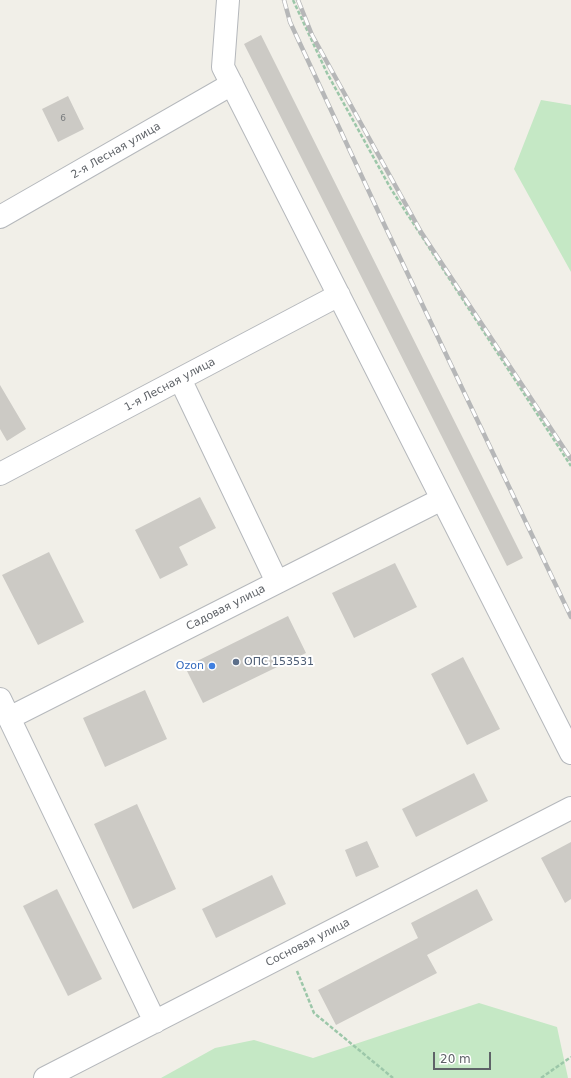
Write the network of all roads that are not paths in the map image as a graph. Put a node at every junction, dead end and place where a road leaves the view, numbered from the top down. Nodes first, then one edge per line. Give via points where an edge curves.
1 (228, 0) edge
2 (232, 84) junction
3 (0, 217) edge
4 (339, 295) junction
5 (180, 379) junction
6 (0, 474) edge
7 (442, 499) junction
8 (277, 582) junction
9 (5, 708) edge
10 (571, 753) edge
11 (571, 808) edge
12 (155, 1022) junction
13 (45, 1078) edge

1 - 2 street via 224,67
2 - 3 street, 2-я Лесная улица
2 - 4 street
4 - 5 street, 1-я Лесная улица
4 - 7 street
5 - 6 street, 1-я Лесная улица
5 - 8 street
7 - 8 street, Садовая улица
7 - 10 street
8 - 9 street, Садовая улица
9 - 12 street
11 - 12 street, Сосновая улица
12 - 13 street, Сосновая улица

